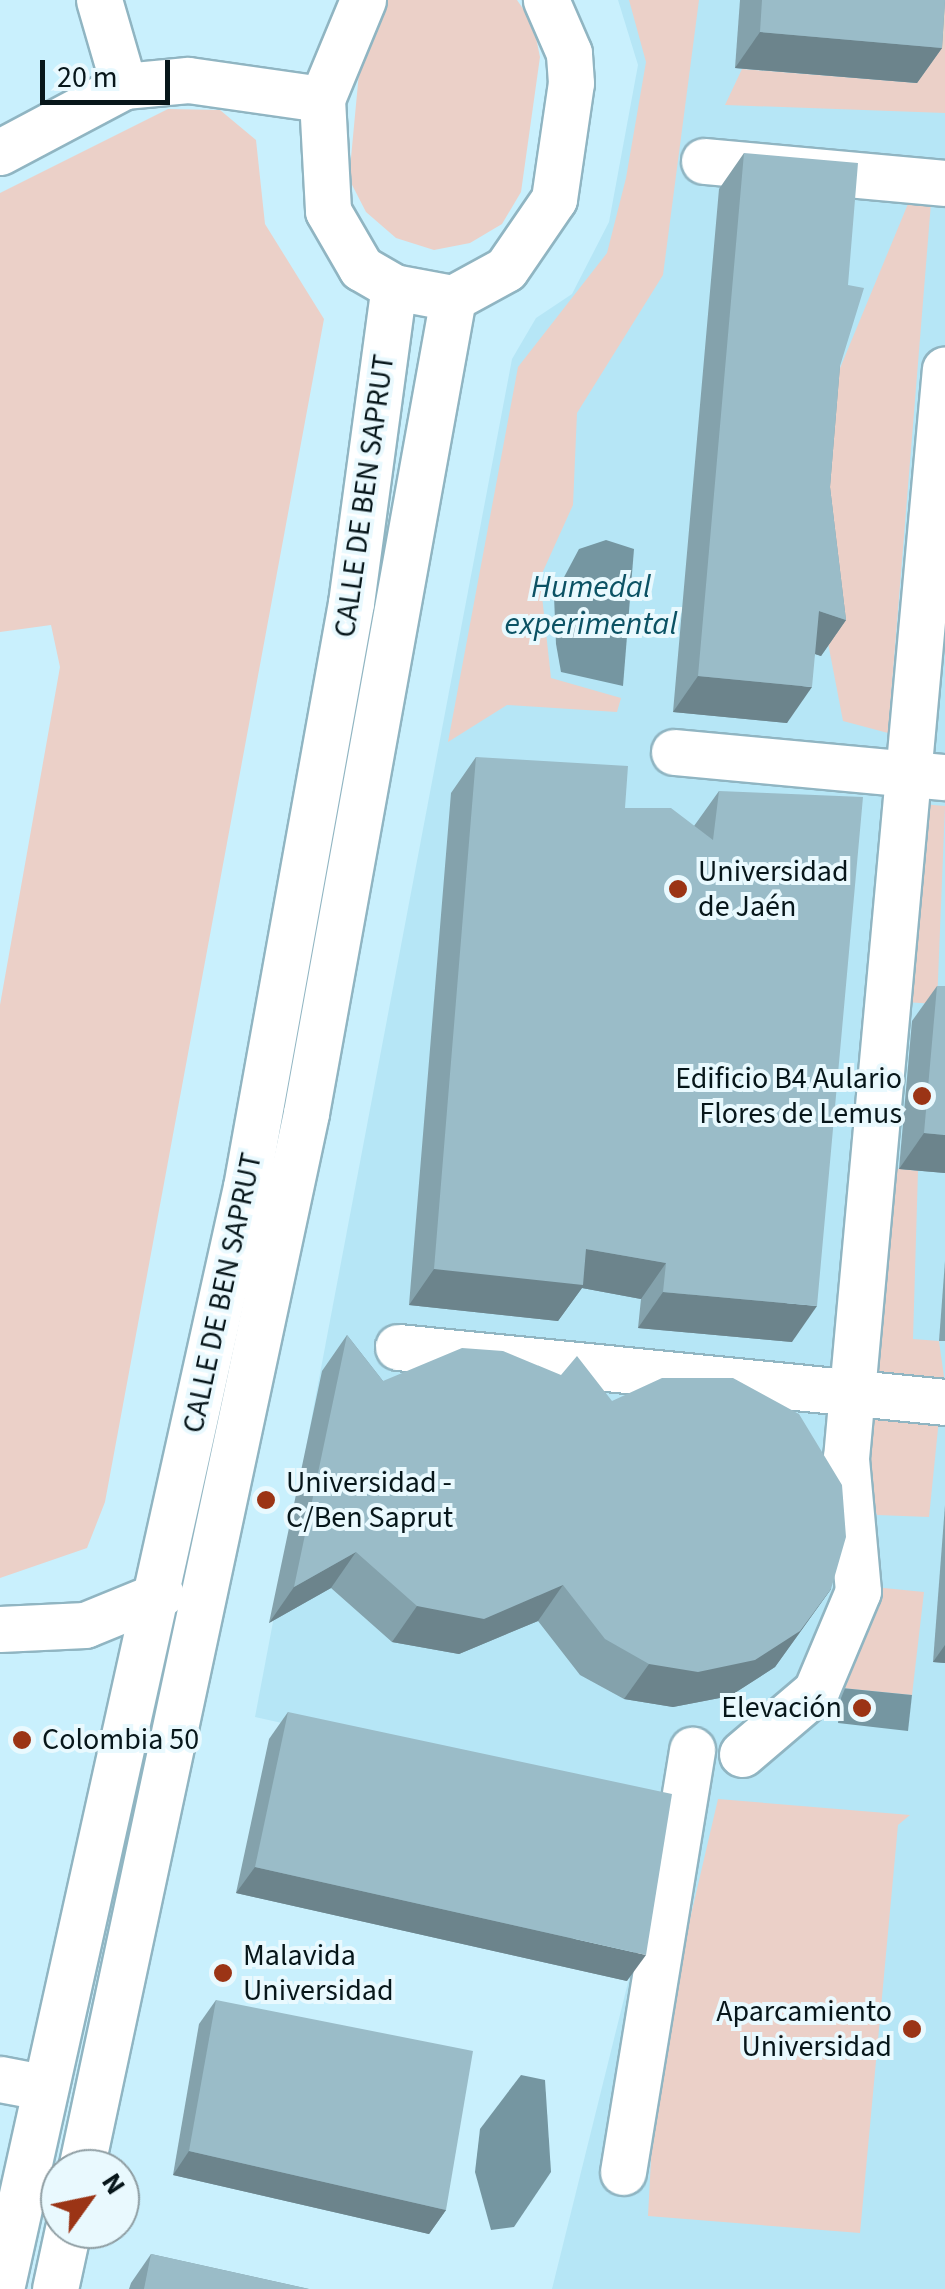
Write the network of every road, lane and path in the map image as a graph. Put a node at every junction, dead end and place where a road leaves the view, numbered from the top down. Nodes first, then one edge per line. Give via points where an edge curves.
1 (99, 0) edge
2 (363, 0) edge
3 (546, 0) edge
4 (124, 86) junction
5 (322, 99) junction
6 (0, 152) edge
7 (704, 160) dead end
8 (945, 182) edge
9 (394, 287) junction
10 (452, 298) junction
11 (945, 369) edge
12 (674, 752) dead end
13 (924, 775) edge
14 (398, 1347) dead end
15 (851, 1394) junction
16 (945, 1402) edge
17 (161, 1594) junction
18 (0, 1630) edge
19 (692, 1750) dead end
20 (742, 1754) dead end
21 (21, 2083) edge
22 (85, 2149) edge
23 (623, 2172) dead end
24 (64, 2249) edge
25 (1, 2289) edge
26 (55, 2289) edge

1 - 4 street
2 - 5 street
3 - 10 street via 569,53 554,199 506,269
4 - 5 street via 188,80
4 - 6 street
5 - 9 street via 328,210 361,268
7 - 8 street
9 - 10 street
9 - 17 street, CALLE DE BEN SAPRUT via 351,603 246,1187
10 - 22 street, CALLE DE BEN SAPRUT via 306,1113
11 - 13 street
12 - 13 street
13 - 15 street
14 - 15 street
15 - 16 street
15 - 20 street via 846,1458 858,1591 816,1690
17 - 18 street via 85,1625
17 - 21 street, CALLE DE BEN SAPRUT
19 - 23 street
21 - 25 street, CALLE DE BEN SAPRUT
24 - 26 street

